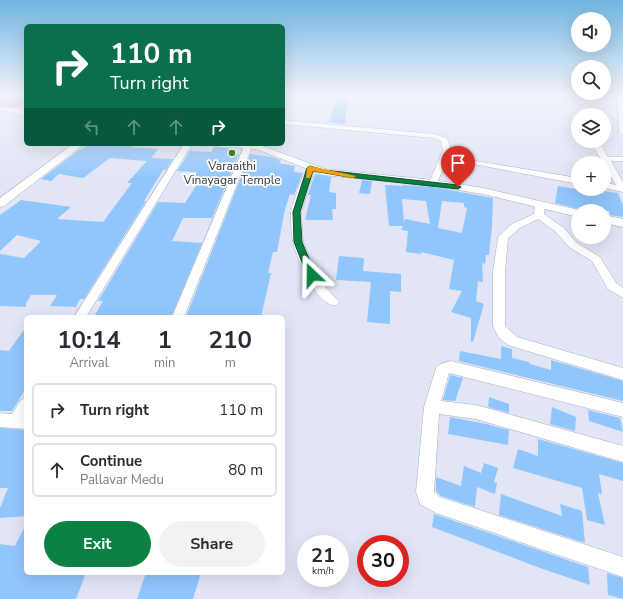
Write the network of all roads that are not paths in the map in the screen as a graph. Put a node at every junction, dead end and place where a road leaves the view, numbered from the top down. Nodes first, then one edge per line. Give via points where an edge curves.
1 (293, 123) edge
2 (76, 146) edge
3 (187, 146) edge
4 (248, 146) edge
5 (253, 146) edge
6 (611, 159) edge
7 (623, 159) edge
8 (473, 162) dead end
9 (310, 168) junction
10 (611, 169) edge
11 (571, 179) edge
12 (433, 183) junction
13 (611, 186) edge
14 (623, 189) edge
15 (0, 204) edge
16 (540, 210) junction
17 (571, 212) edge
18 (611, 220) edge
19 (623, 223) edge
20 (623, 294) edge
21 (333, 302) dead end
22 (81, 315) edge
23 (179, 315) edge
24 (623, 374) edge
25 (432, 407) junction
26 (623, 410) edge
27 (24, 411) edge
28 (0, 420) edge
29 (21, 421) edge
30 (623, 454) edge
31 (623, 567) edge

1 - 12 street via 434,136 444,140 446,150
2 - 15 street
3 - 22 street
4 - 23 street
5 - 9 street
6 - 7 street
8 - 11 street
9 - 12 street via 323,172
9 - 21 street via 296,212 298,242 315,282
10 - 14 street
12 - 16 street via 483,191
13 - 14 street
16 - 17 street
16 - 20 street via 573,245 596,259 612,286
16 - 24 street via 503,237 499,272 499,326 513,341
18 - 19 street
25 - 26 street via 441,372 445,368 451,368
25 - 30 street via 476,412
25 - 31 street via 425,492 429,501
27 - 29 street
28 - 29 street

